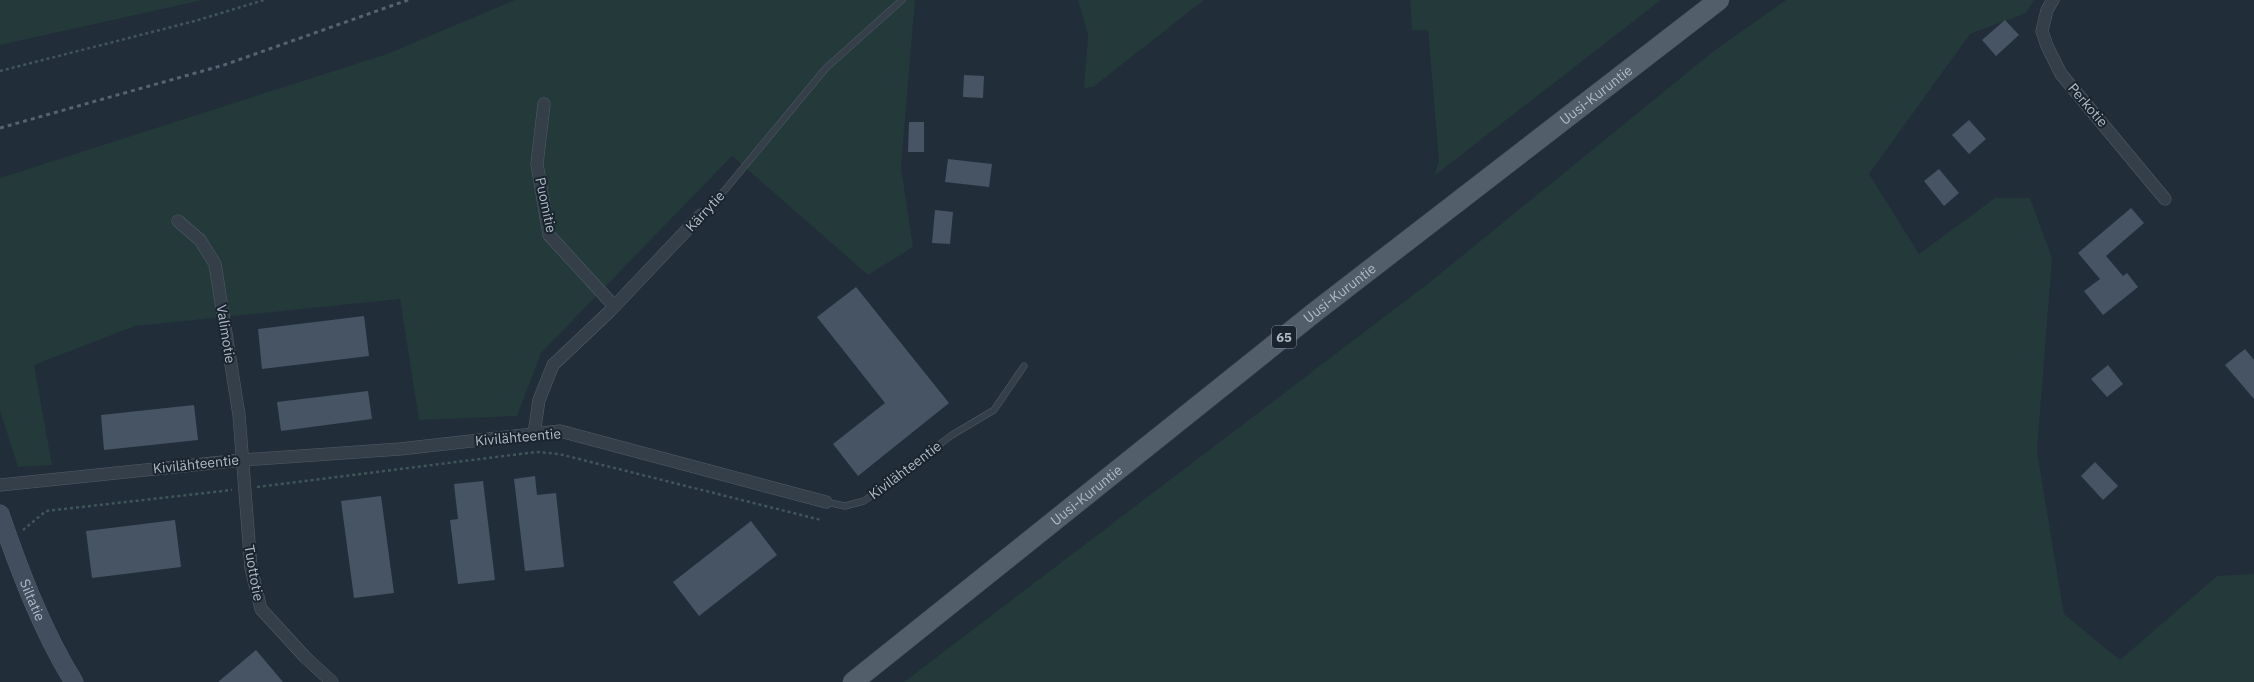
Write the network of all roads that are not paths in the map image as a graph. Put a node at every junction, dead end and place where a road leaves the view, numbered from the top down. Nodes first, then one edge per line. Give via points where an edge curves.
1 (902, 0) edge
2 (1719, 0) edge
3 (2053, 0) edge
4 (544, 104) dead end
5 (2165, 199) dead end
6 (701, 215) joint
7 (178, 221) dead end
8 (614, 306) junction
9 (1024, 366) dead end
10 (534, 434) junction
11 (242, 460) junction
12 (0, 485) edge
13 (826, 502) joint
14 (0, 514) edge
15 (74, 682) edge
16 (332, 682) edge
17 (853, 682) edge

1 - 6 lane, Kärrytie via 826,68
2 - 17 main road, Uusi-Kuruntie / 65 via 1315,312
3 - 5 street, Perkotie via 2047,10 2042,31 2061,74
4 - 8 street, Puomitie via 537,164 549,235
6 - 8 street, Kärrytie
7 - 11 street, Valimotie via 200,240 215,264 239,415
8 - 10 street, Kärrytie via 553,365 539,400
9 - 13 lane, Kivilähteentie via 994,410 952,435 864,501 845,506
10 - 11 street, Kivilähteentie via 400,449
10 - 13 street, Kivilähteentie via 560,431
11 - 12 street, Kivilähteentie
11 - 16 street, Tuottotie via 251,568 261,609
14 - 15 main road, Siltatie via 32,597

